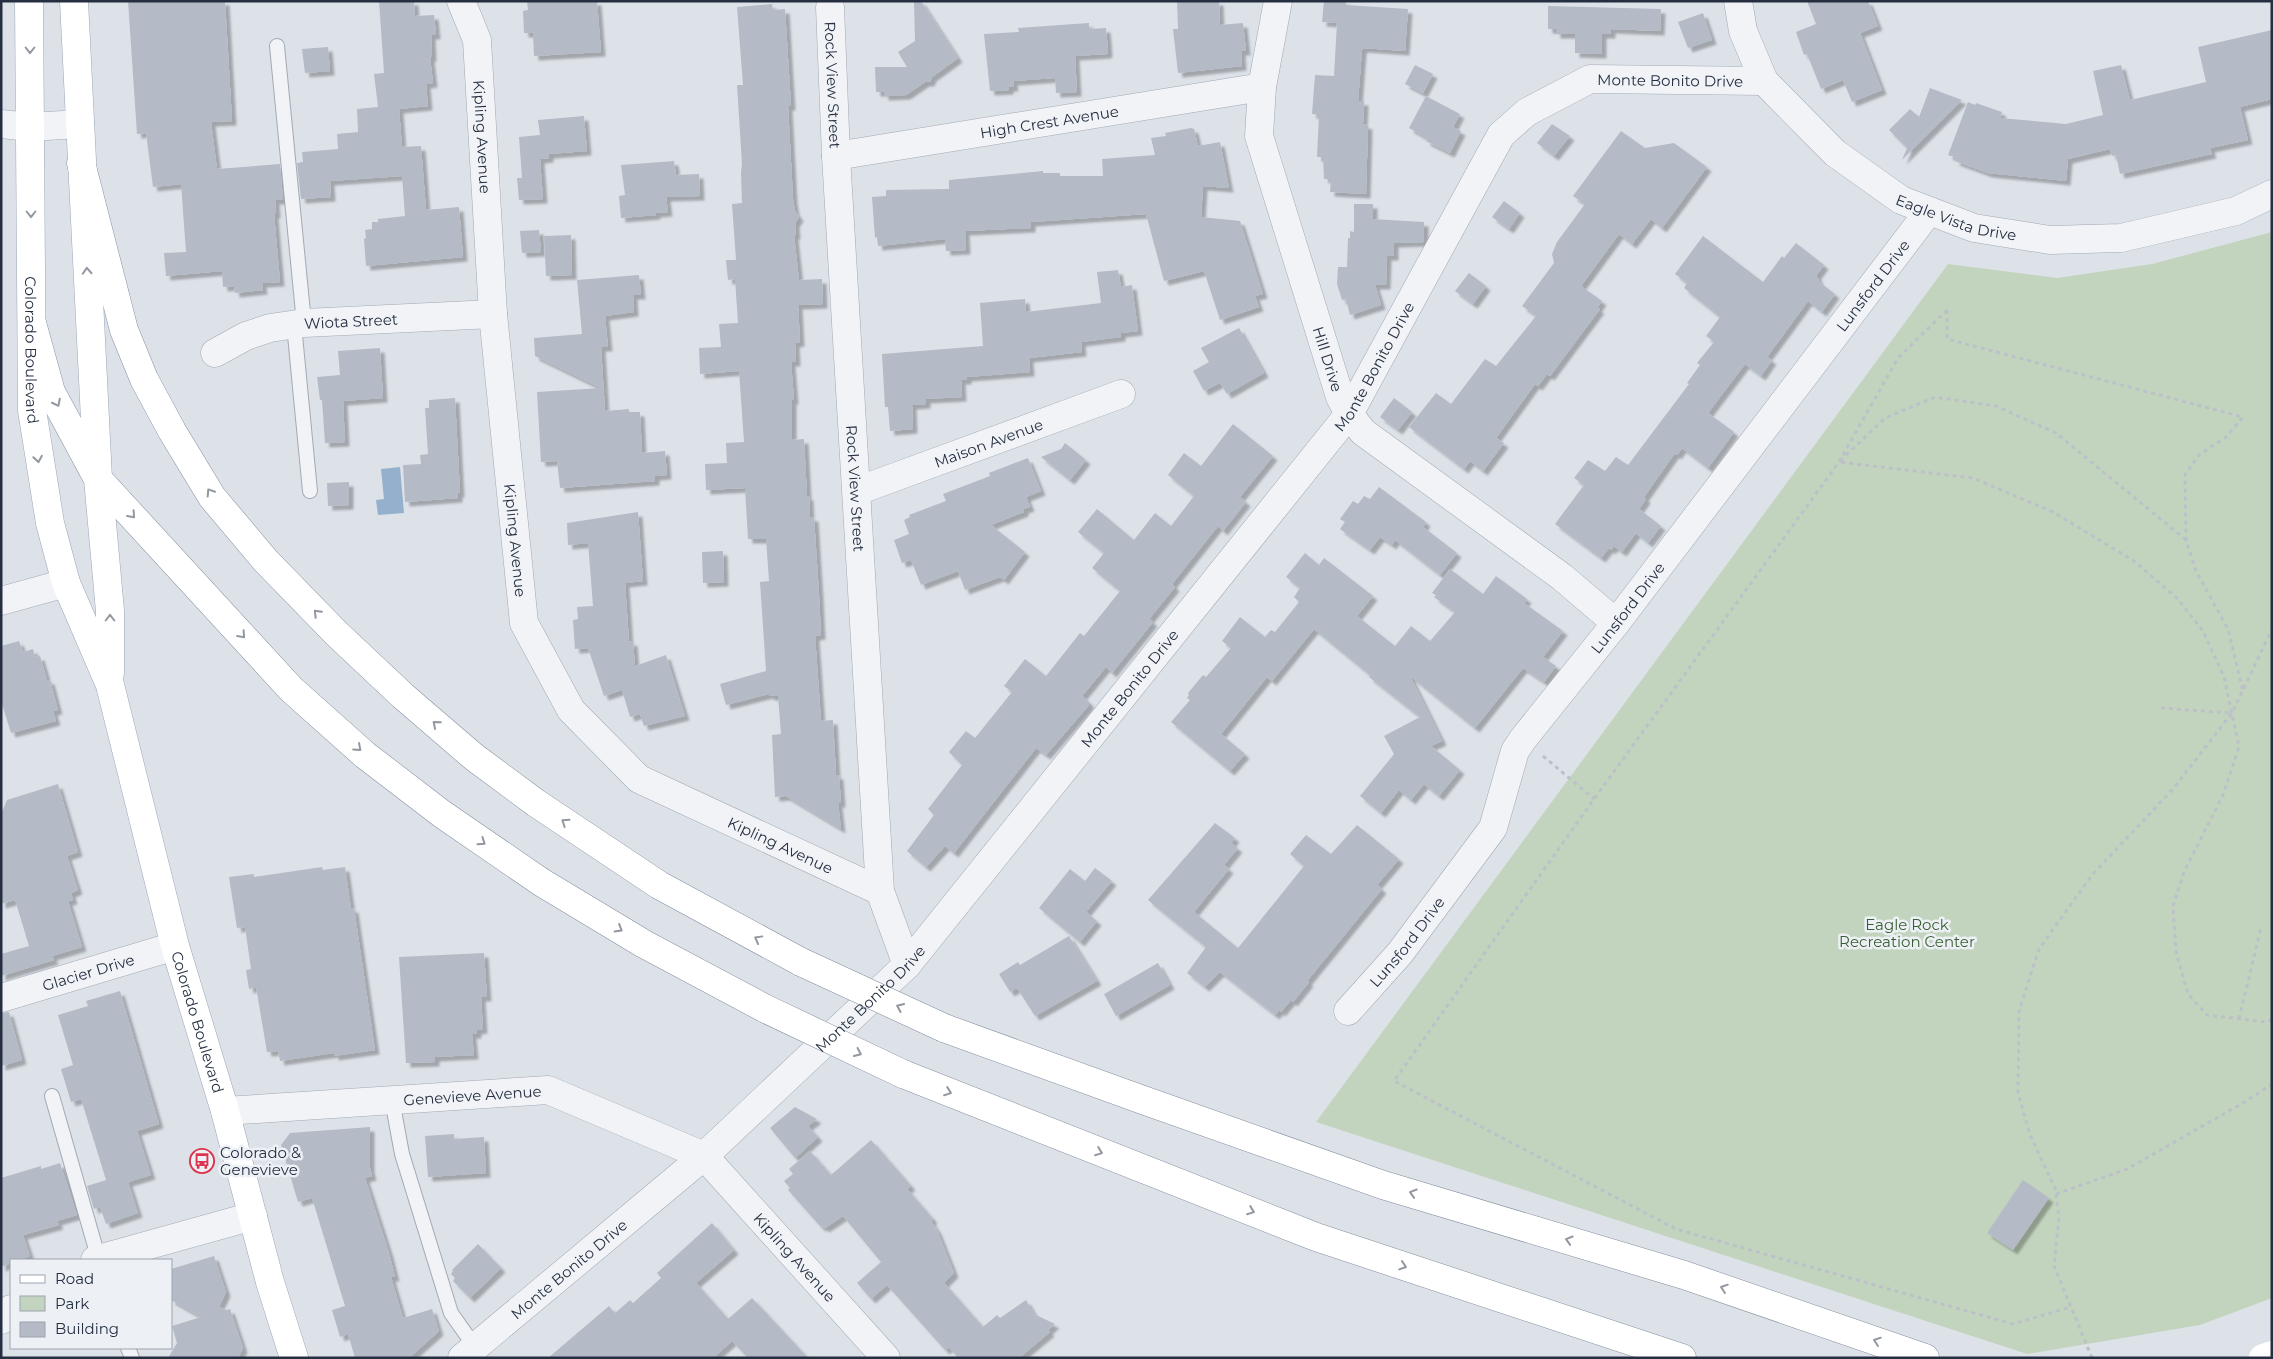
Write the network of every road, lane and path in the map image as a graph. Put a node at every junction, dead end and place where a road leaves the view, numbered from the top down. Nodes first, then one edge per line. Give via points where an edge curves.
1 (29, 1) edge
2 (74, 1) edge
3 (461, 1) edge
4 (1278, 1) edge
5 (1738, 1) edge
6 (830, 7) dead end
7 (277, 46) dead end
8 (1764, 81) junction
9 (1262, 88) junction
10 (1, 124) edge
11 (80, 124) junction
12 (30, 127) junction
13 (836, 156) junction
14 (81, 163) junction
15 (2272, 194) edge
16 (1929, 211) junction
17 (493, 314) junction
18 (32, 323) junction
19 (299, 324) junction
20 (214, 353) dead end
21 (1121, 394) dead end
22 (1349, 414) junction
23 (1839, 462) junction
24 (98, 479) junction
25 (857, 491) junction
26 (310, 492) dead end
27 (2186, 540) junction
28 (66, 583) junction
29 (1, 601) edge
30 (1616, 622) junction
31 (2272, 629) edge
32 (110, 685) junction
33 (2244, 692) junction
34 (2161, 708) dead end
35 (2232, 713) junction
36 (1538, 751) dead end
37 (1594, 799) junction
38 (880, 890) junction
39 (2261, 928) dead end
40 (175, 946) junction
41 (907, 965) junction
42 (1, 998) edge
43 (1348, 1011) dead end
44 (2239, 1019) junction
45 (2272, 1019) edge
46 (2272, 1084) edge
47 (52, 1096) dead end
48 (392, 1100) junction
49 (225, 1111) junction
50 (704, 1156) junction
51 (2056, 1194) junction
52 (253, 1216) junction
53 (98, 1259) edge
54 (102, 1259) edge
55 (2071, 1308) junction
56 (10, 1311) edge
57 (1, 1320) edge
58 (469, 1352) edge
59 (2272, 1355) edge
60 (1924, 1357) edge
61 (294, 1358) edge
62 (886, 1358) edge
63 (1682, 1358) edge
64 (2092, 1358) edge
65 (2263, 1358) edge

1 -> 12 main road, Colorado Boulevard
2 - 11 main road, Colorado Boulevard
3 - 17 street, Kipling Avenue via 477,40
4 - 9 street, Hill Drive
5 - 8 street, Eagle Vista Drive via 1743,31
6 - 13 street, Rock View Street
7 - 19 lane
8 - 16 street, Eagle Vista Drive via 1835,153 1901,200
8 - 22 street, Monte Bonito Drive via 1590,79 1527,112 1501,135
9 - 13 street, High Crest Avenue
9 - 22 street, Hill Drive via 1259,136 1340,397
10 - 12 street
11 - 12 street
11 - 14 main road, Colorado Boulevard
12 -> 18 main road, Colorado Boulevard
13 - 25 street, Rock View Street
24 -> 14 main road, Colorado Boulevard
60 -> 14 main road, bridge via 1684,1275 1383,1185 944,1028 801,962 659,885 536,803 474,757 403,696 265,560 212,497 144,379 124,330
15 - 16 street, Eagle Vista Drive via 2236,211 2121,238 2050,240 1974,228
16 - 30 street, Lunsford Drive
17 - 19 street, Wiota Street
17 - 38 street, Kipling Avenue via 524,623 571,710 639,779
18 -> 24 main road via 52,392
18 -> 28 main road, Colorado Boulevard via 32,410 50,523
19 - 20 street, Wiota Street via 270,328 246,336
19 - 26 lane
21 - 25 street, Maison Avenue
22 - 30 street, Hill Drive via 1363,432 1562,577
22 - 41 street, Monte Bonito Drive
23 - 27 path via 1885,418 1935,396 1996,406 2056,433
23 - 27 path via 1898,358 1947,310 1947,339 2243,417 2226,436 2199,455 2185,475
23 - 35 path via 1973,478 2053,512 2134,561 2178,599 2203,631 2224,678
23 - 37 path
32 -> 24 main road, Colorado Boulevard via 110,610
24 -> 63 main road, bridge via 291,689 365,755 442,814 541,882 644,944 766,1009 903,1074 1316,1237
25 - 38 street, Rock View Street
27 - 33 path via 2196,571 2228,629
28 - 29 street
28 - 32 main road, Colorado Boulevard
30 - 43 street, Lunsford Drive via 1515,751 1493,828 1400,953
31 - 33 path
32 - 40 main road, Colorado Boulevard
33 - 35 path
34 - 35 path
35 - 44 path via 2240,747 2223,795 2184,872 2173,906 2176,952 2188,994 2207,1015
35 - 51 path via 2173,789 2092,875 2039,949 2019,1011 2018,1093 2030,1135
36 - 37 path
37 - 55 path via 1394,1081 1676,1229 2013,1324
38 - 41 street, Rock View Street
39 - 44 path
40 - 42 street, Glacier Drive
40 - 49 main road, Colorado Boulevard
41 - 50 street, Monte Bonito Drive
44 - 45 path via 2266,1022
46 - 51 path via 2127,1169
47 - 53 lane
48 - 49 street, Genevieve Avenue
48 - 50 street, Genevieve Avenue via 548,1090
48 - 58 lane via 402,1154 452,1313
49 - 52 main road, Colorado Boulevard
50 - 58 street, Monte Bonito Drive
50 - 62 street, Kipling Avenue
51 - 55 path via 2059,1217 2054,1266
52 - 54 street
52 - 61 main road, Colorado Boulevard
55 - 64 path
56 - 57 street
59 - 65 main road

